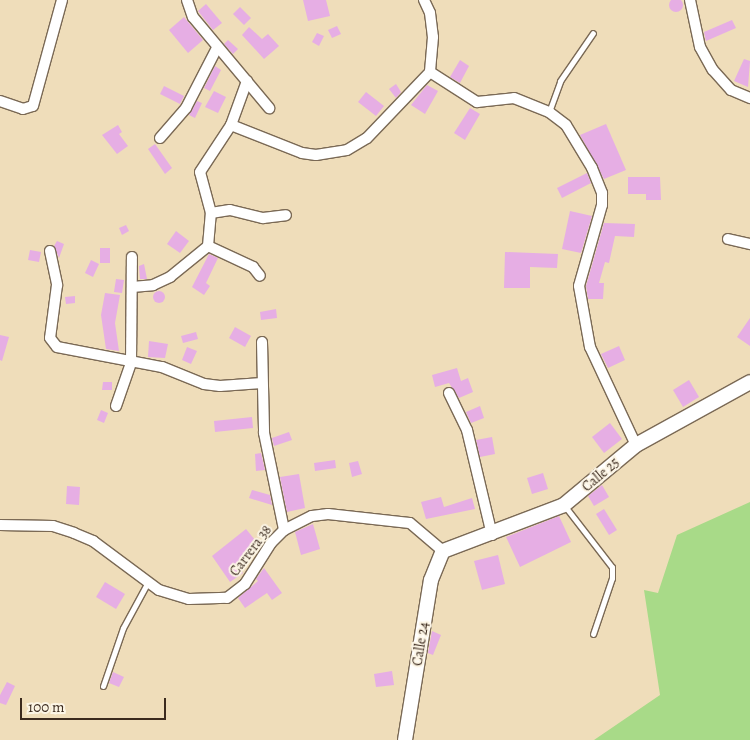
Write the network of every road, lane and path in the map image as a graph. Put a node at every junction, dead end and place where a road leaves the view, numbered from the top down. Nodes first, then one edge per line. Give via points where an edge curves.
1 (62, 0) edge
2 (187, 0) edge
3 (424, 0) edge
4 (690, 0) edge
5 (592, 33) dead end
6 (217, 48) junction
7 (430, 72) junction
8 (247, 80) junction
9 (750, 98) edge
10 (0, 102) edge
11 (269, 108) dead end
12 (549, 112) junction
13 (230, 125) junction
14 (160, 138) dead end
15 (211, 213) junction
16 (286, 215) dead end
17 (728, 239) dead end
18 (750, 244) edge
19 (208, 246) junction
20 (50, 251) dead end
21 (132, 257) dead end
22 (260, 276) dead end
23 (132, 288) junction
24 (262, 342) dead end
25 (131, 363) junction
26 (750, 382) edge
27 (262, 383) junction
28 (449, 393) dead end
29 (116, 406) dead end
30 (636, 445) junction
31 (564, 505) junction
32 (0, 525) edge
33 (284, 530) junction
34 (492, 535) junction
35 (444, 551) junction
36 (148, 582) junction
37 (593, 634) dead end
38 (103, 686) dead end
39 (408, 739) edge

1 - 10 street via 33,106 23,109
2 - 6 street via 193,17
3 - 7 street via 430,13 433,37
4 - 9 street via 700,47 713,70 731,90
5 - 12 lane via 560,82
6 - 8 street
6 - 14 street via 186,108
7 - 12 street via 472,100 514,98
7 - 13 street via 367,138 346,150 316,155 302,153
8 - 11 street
8 - 13 street
12 - 30 street via 566,126 592,168 602,193 602,205 579,286 590,347
13 - 15 street via 200,172
15 - 16 street via 230,210 263,218
15 - 19 street
17 - 18 street
19 - 22 street via 253,267
19 - 23 street via 170,277
20 - 25 street via 56,285 52,344
21 - 23 street
23 - 25 street
24 - 27 street
25 - 27 street via 162,367 204,384
25 - 29 street
26 - 30 street, Calle 25
27 - 33 street via 264,433
28 - 34 street via 467,430
30 - 31 street, Calle 25
31 - 34 street, Calle 25
31 - 37 lane via 612,567 612,578
32 - 36 street, Carrera 38 via 53,526 74,533 93,541
33 - 35 street, Carrera 38 via 312,516 328,514 410,522
33 - 36 street, Carrera 38 via 271,543 245,584 226,598 189,599 159,590
34 - 35 street, Calle 25
35 - 39 street, Calle 24 via 431,580
36 - 38 lane via 123,628

